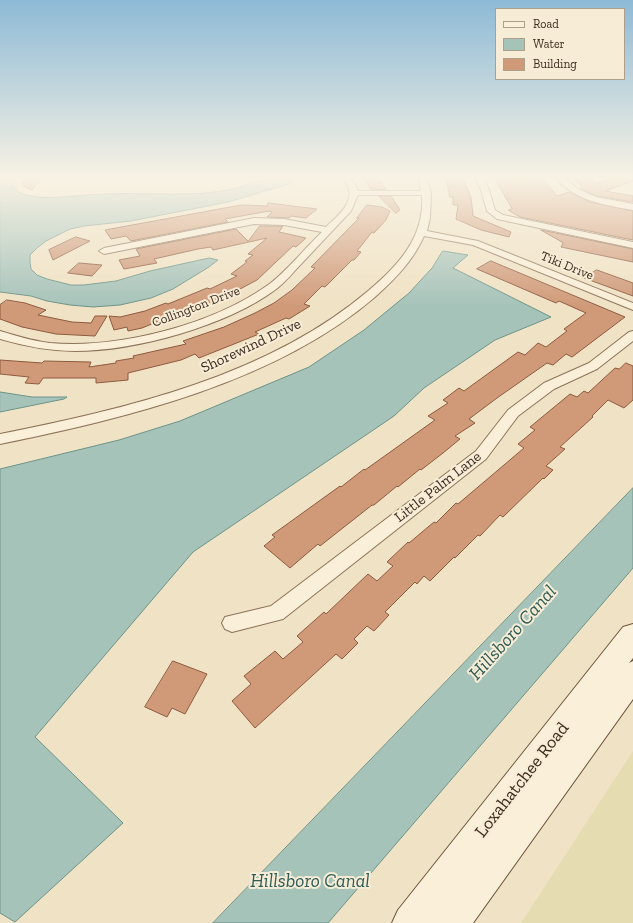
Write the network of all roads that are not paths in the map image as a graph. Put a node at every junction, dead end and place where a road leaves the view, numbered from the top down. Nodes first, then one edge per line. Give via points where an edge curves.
1 (337, 220) edge
2 (425, 220) edge
3 (515, 220) edge
4 (328, 230) junction
5 (422, 233) junction
6 (633, 245) edge
7 (104, 251) dead end
8 (633, 307) edge
9 (0, 335) edge
10 (633, 335) edge
11 (0, 439) edge
12 (232, 623) dead end
13 (633, 636) edge
14 (633, 675) edge
15 (411, 923) edge
16 (450, 923) edge

1 - 4 street, Collington Drive
2 - 5 street, Shorewind Drive
3 - 6 street
4 - 7 street via 284,222 254,221
4 - 9 street, Collington Drive via 281,279 259,296 223,314 169,333 126,344 82,348 27,343
5 - 8 street, Tiki Drive via 480,245
5 - 11 street, Shorewind Drive via 399,268 366,300 324,328 270,357 202,385 124,411
10 - 12 street, Little Palm Lane via 593,366 549,386 513,413 481,455 276,613
13 - 15 main road, Loxahatchee Road
14 - 16 main road, Loxahatchee Road

